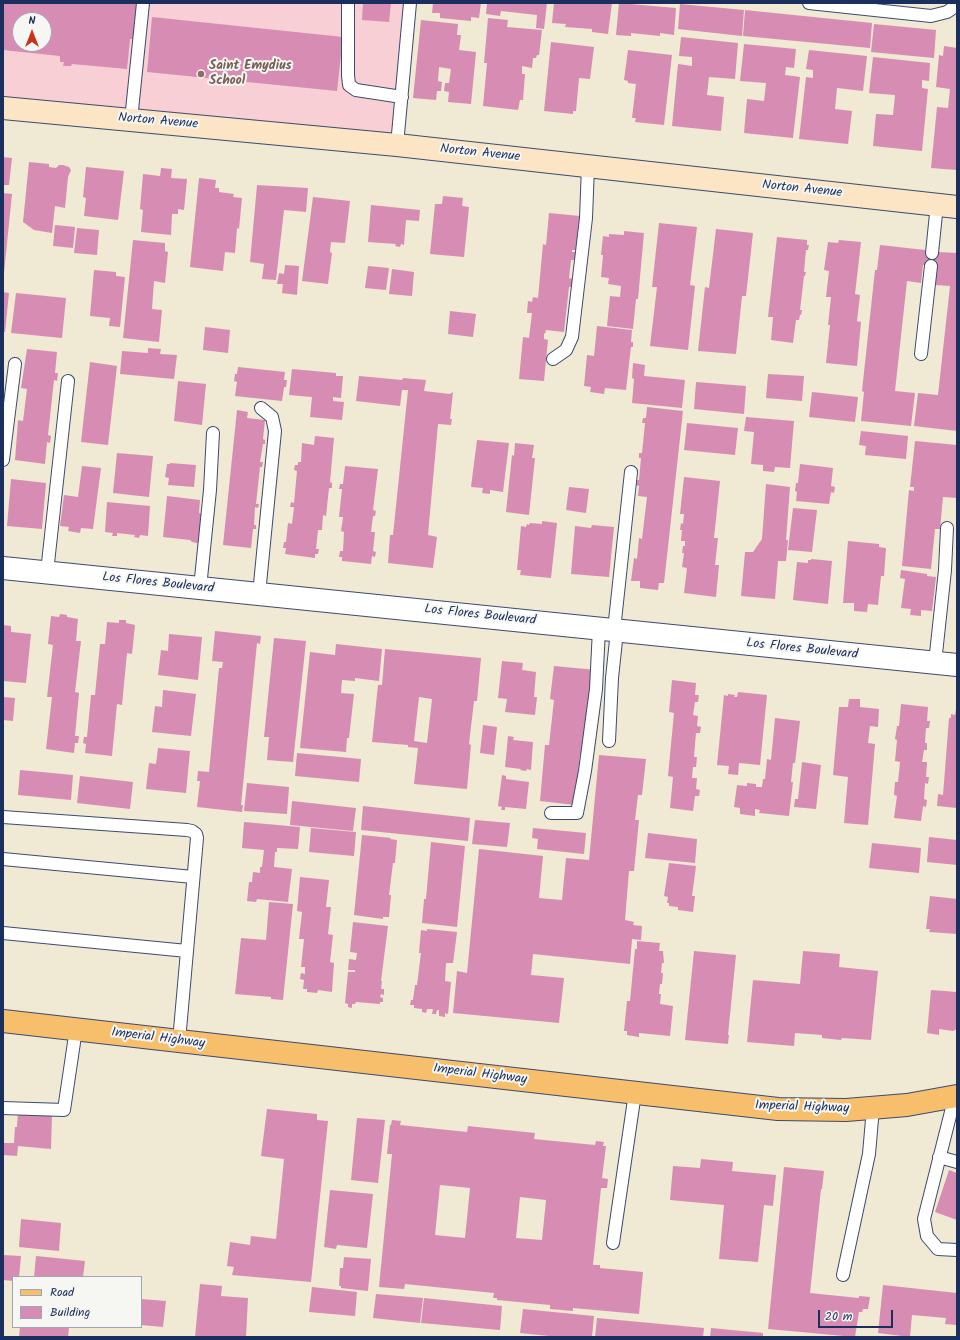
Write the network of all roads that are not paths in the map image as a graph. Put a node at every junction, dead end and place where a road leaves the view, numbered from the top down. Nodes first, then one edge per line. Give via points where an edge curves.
1 (143, 3) edge
2 (348, 3) edge
3 (410, 3) edge
4 (809, 3) edge
5 (957, 5) edge
6 (402, 97) junction
7 (3, 108) edge
8 (131, 120) junction
9 (397, 145) junction
10 (588, 166) junction
11 (947, 206) edge
12 (932, 253) dead end
13 (931, 266) dead end
14 (921, 354) dead end
15 (553, 359) dead end
16 (15, 364) dead end
17 (68, 381) dead end
18 (262, 408) dead end
19 (213, 433) dead end
20 (3, 460) edge
21 (631, 472) dead end
22 (947, 528) dead end
23 (3, 568) edge
24 (47, 572) junction
25 (200, 588) junction
26 (259, 594) junction
27 (610, 630) junction
28 (935, 663) junction
29 (957, 665) edge
30 (609, 741) dead end
31 (551, 813) dead end
32 (3, 817) edge
33 (3, 859) edge
34 (194, 877) junction
35 (3, 933) edge
36 (186, 951) junction
37 (3, 1021) edge
38 (76, 1029) junction
39 (179, 1041) junction
40 (635, 1093) junction
41 (956, 1096) edge
42 (3, 1108) edge
43 (873, 1108) junction
44 (939, 1157) junction
45 (957, 1162) edge
46 (613, 1244) dead end
47 (957, 1250) edge
48 (843, 1275) dead end

1 - 8 lane
2 - 6 lane via 349,85 356,90
3 - 6 lane
4 - 5 lane via 932,16 947,12
6 - 9 lane
7 - 8 street, Norton Avenue
8 - 9 street, Norton Avenue
9 - 10 street, Norton Avenue
10 - 11 street, Norton Avenue
10 - 15 lane via 586,218 572,337 566,350
11 - 12 lane
13 - 14 lane
16 - 20 lane
17 - 24 lane
18 - 26 lane via 272,416 275,431
19 - 25 lane
21 - 27 lane
22 - 28 lane
23 - 24 street, Los Flores Boulevard
24 - 25 street, Los Flores Boulevard
25 - 26 street, Los Flores Boulevard
26 - 27 street, Los Flores Boulevard
27 - 28 street, Los Flores Boulevard
27 - 30 lane via 612,678
27 - 31 lane via 596,689 577,813
28 - 29 street, Los Flores Boulevard
32 - 34 lane via 192,831 197,838
33 - 34 lane
34 - 36 lane
35 - 36 lane
36 - 39 lane
37 - 38 main road, Imperial Highway
38 - 39 main road, Imperial Highway
38 - 42 lane via 64,1110
39 - 40 main road, Imperial Highway
40 - 43 main road, Imperial Highway via 778,1109
40 - 46 lane
41 - 43 main road, Imperial Highway
41 - 44 lane
43 - 48 lane via 869,1154
44 - 45 lane
44 - 47 lane via 924,1219 927,1236 938,1249

